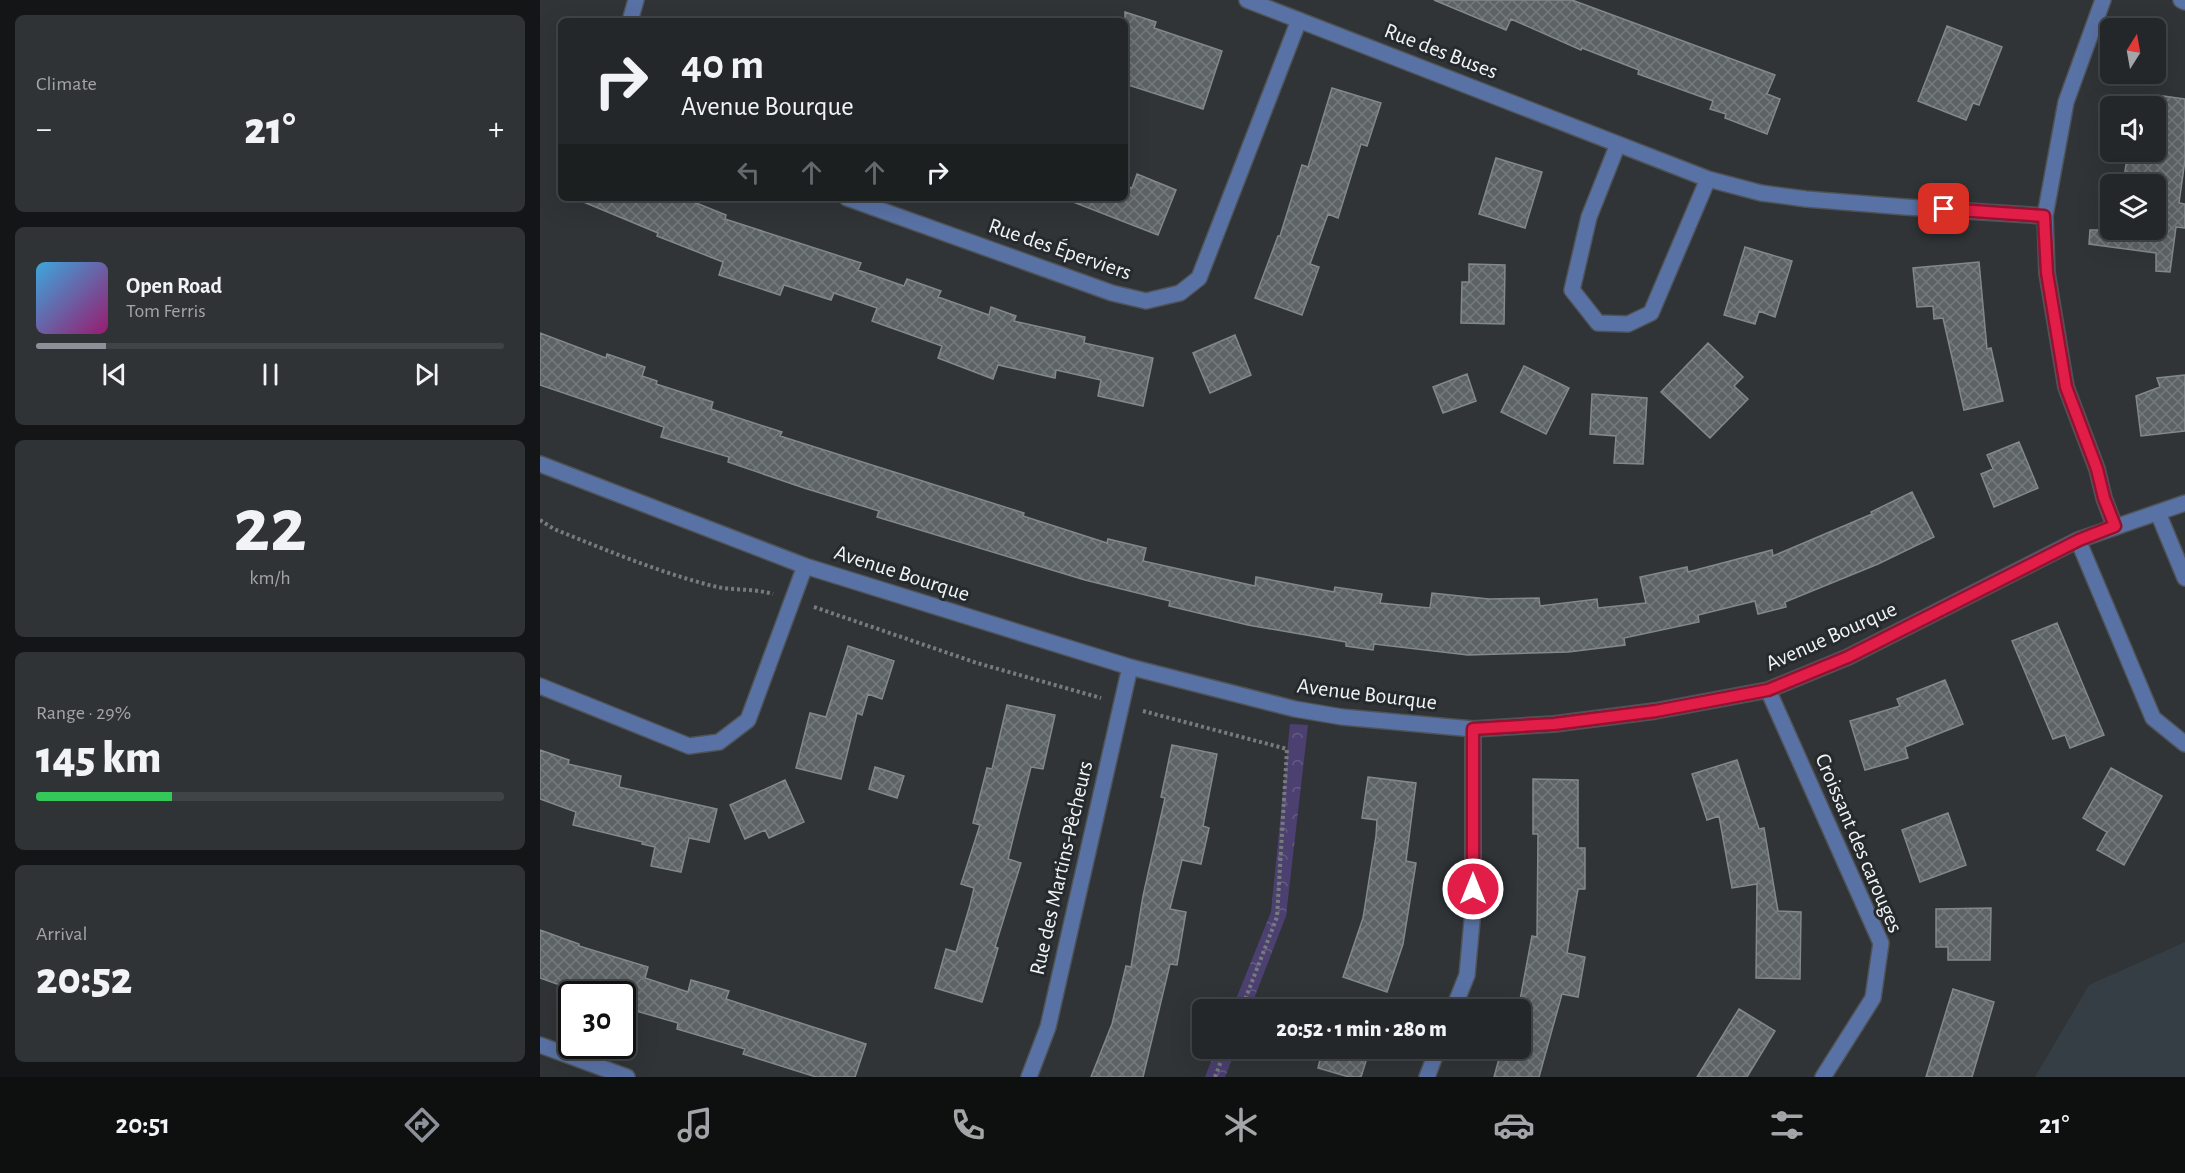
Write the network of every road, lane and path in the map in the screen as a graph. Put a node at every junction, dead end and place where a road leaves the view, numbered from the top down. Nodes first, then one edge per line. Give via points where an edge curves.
1 (636, 0) edge
2 (1247, 0) edge
3 (2103, 0) edge
4 (2181, 0) edge
5 (2185, 2) edge
6 (631, 18) edge
7 (1299, 20) junction
8 (1618, 144) junction
9 (1708, 179) junction
10 (855, 201) edge
11 (2044, 216) junction
12 (540, 464) edge
13 (2185, 503) edge
14 (2158, 513) junction
15 (540, 520) edge
16 (2115, 526) junction
17 (2079, 540) junction
18 (805, 566) junction
19 (2185, 578) edge
20 (762, 591) dead end
21 (824, 610) dead end
22 (1130, 668) junction
23 (540, 686) edge
24 (1768, 690) junction
25 (1089, 694) dead end
26 (1152, 714) dead end
27 (1473, 729) junction
28 (2185, 744) edge
29 (1245, 999) edge
30 (1457, 999) edge
31 (540, 1045) edge
32 (1222, 1059) edge
33 (1434, 1059) edge
34 (627, 1077) edge
35 (1029, 1077) edge
36 (1215, 1077) edge
37 (1427, 1077) edge
38 (1823, 1077) edge

1 - 6 street
2 - 7 street, Rue des Buses
3 - 11 street via 2066,102
4 - 5 street
7 - 8 street, Rue des Buses
7 - 10 street, Rue des Éperviers via 1198,278 1180,293 1146,301 1112,293
8 - 9 street, Rue des Buses
8 - 9 street via 1589,217 1572,290 1598,323 1628,324 1651,313
9 - 11 street, Rue des Buses via 1761,193 1806,199
11 - 16 street via 2047,273 2066,387
12 - 18 street, Avenue Bourque
13 - 14 street, Avenue Bourque
14 - 16 street, Avenue Bourque
14 - 19 street
15 - 20 path via 667,573 716,587
16 - 17 street, Avenue Bourque
17 - 24 street, Avenue Bourque via 1848,657
17 - 28 street via 2153,718
18 - 22 street, Avenue Bourque
18 - 23 street via 748,720 719,742 689,746
21 - 25 path via 977,663
22 - 27 street, Avenue Bourque via 1295,709
22 - 35 street, Rue des Martins-Pêcheurs via 1048,1027
24 - 27 street, Avenue Bourque via 1656,711
24 - 38 street, Croissant des carouges via 1881,943 1873,998
26 - 29 path via 1287,749 1277,917
27 - 30 street via 1473,910 1467,975
31 - 34 street
32 - 36 path
33 - 37 street

